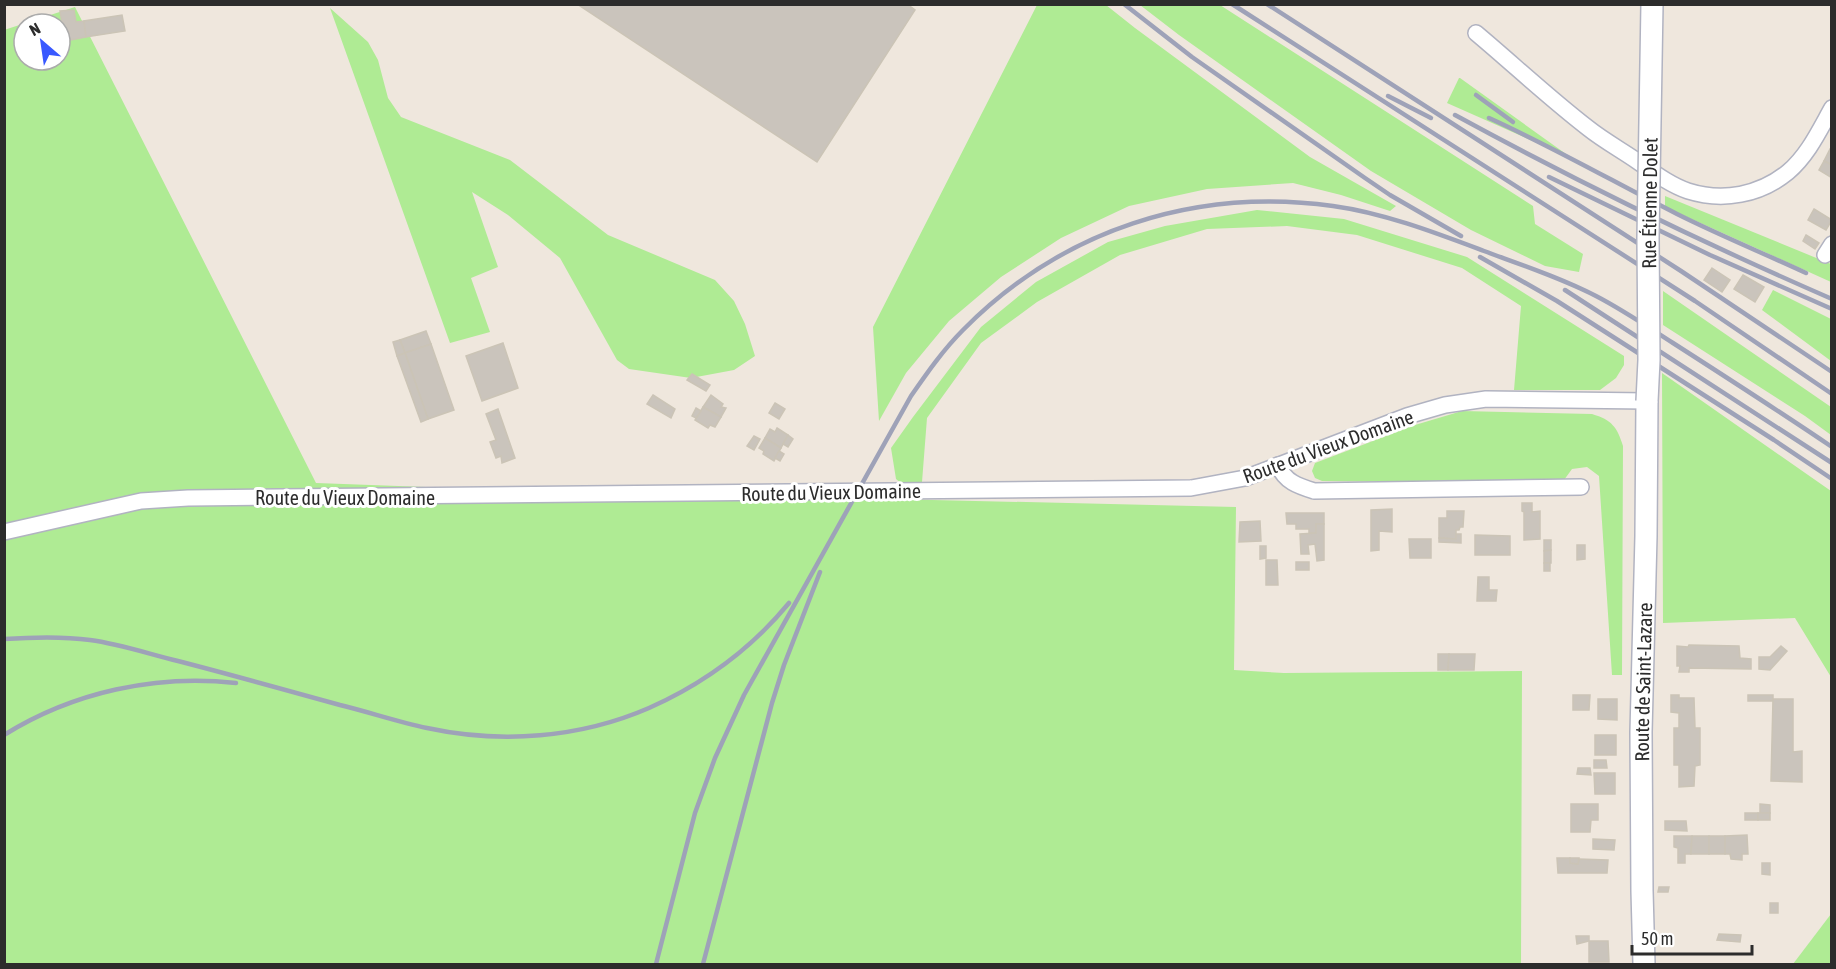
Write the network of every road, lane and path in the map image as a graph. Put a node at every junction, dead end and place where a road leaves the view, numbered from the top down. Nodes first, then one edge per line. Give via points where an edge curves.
1 (1652, 4) edge
2 (1476, 33) dead end
3 (1832, 108) edge
4 (1647, 401) junction
5 (1278, 465) junction
6 (1581, 487) dead end
7 (4, 532) edge
8 (1644, 964) edge

1 - 4 main road, Rue Étienne Dolet, bridge
2 - 3 street via 1588,128 1686,191 1741,195 1766,186 1798,163
4 - 5 street, Route du Vieux Domaine via 1486,399 1445,405
4 - 8 main road, Route de Saint-Lazare via 1641,732
5 - 6 street via 1293,484 1314,491
5 - 7 street, Route du Vieux Domaine via 1245,478 1191,488 176,499 141,501

